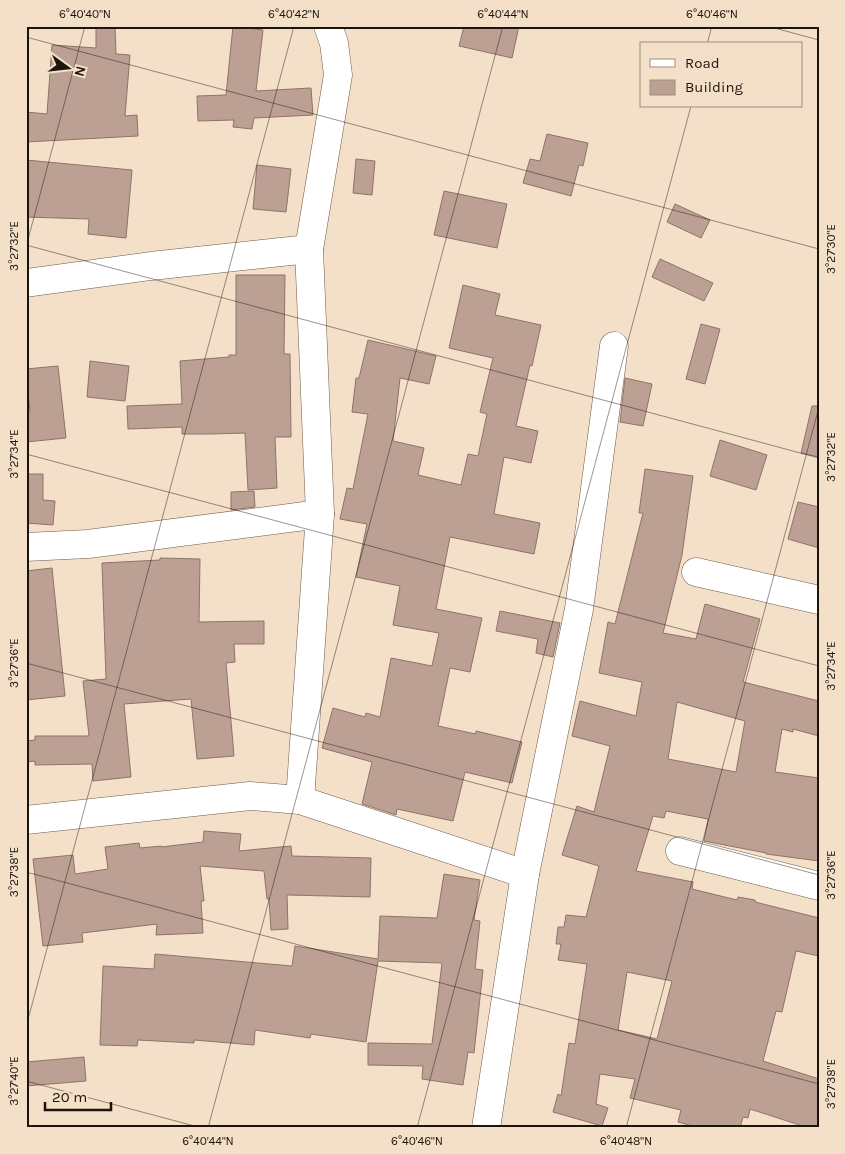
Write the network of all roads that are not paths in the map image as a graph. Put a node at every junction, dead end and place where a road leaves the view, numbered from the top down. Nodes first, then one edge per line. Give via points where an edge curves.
1 (328, 26) edge
2 (309, 248) junction
3 (26, 283) edge
4 (614, 346) dead end
5 (320, 514) junction
6 (26, 547) edge
7 (696, 572) dead end
8 (819, 600) edge
9 (300, 800) junction
10 (26, 820) edge
11 (680, 851) dead end
12 (525, 874) junction
13 (819, 886) edge
14 (486, 1128) edge

1 - 2 street via 338,75
2 - 3 street
2 - 5 street
4 - 12 street via 579,609
5 - 6 street via 88,544
5 - 9 street
7 - 8 street
9 - 10 street via 250,796
9 - 12 street
11 - 13 street
12 - 14 street

